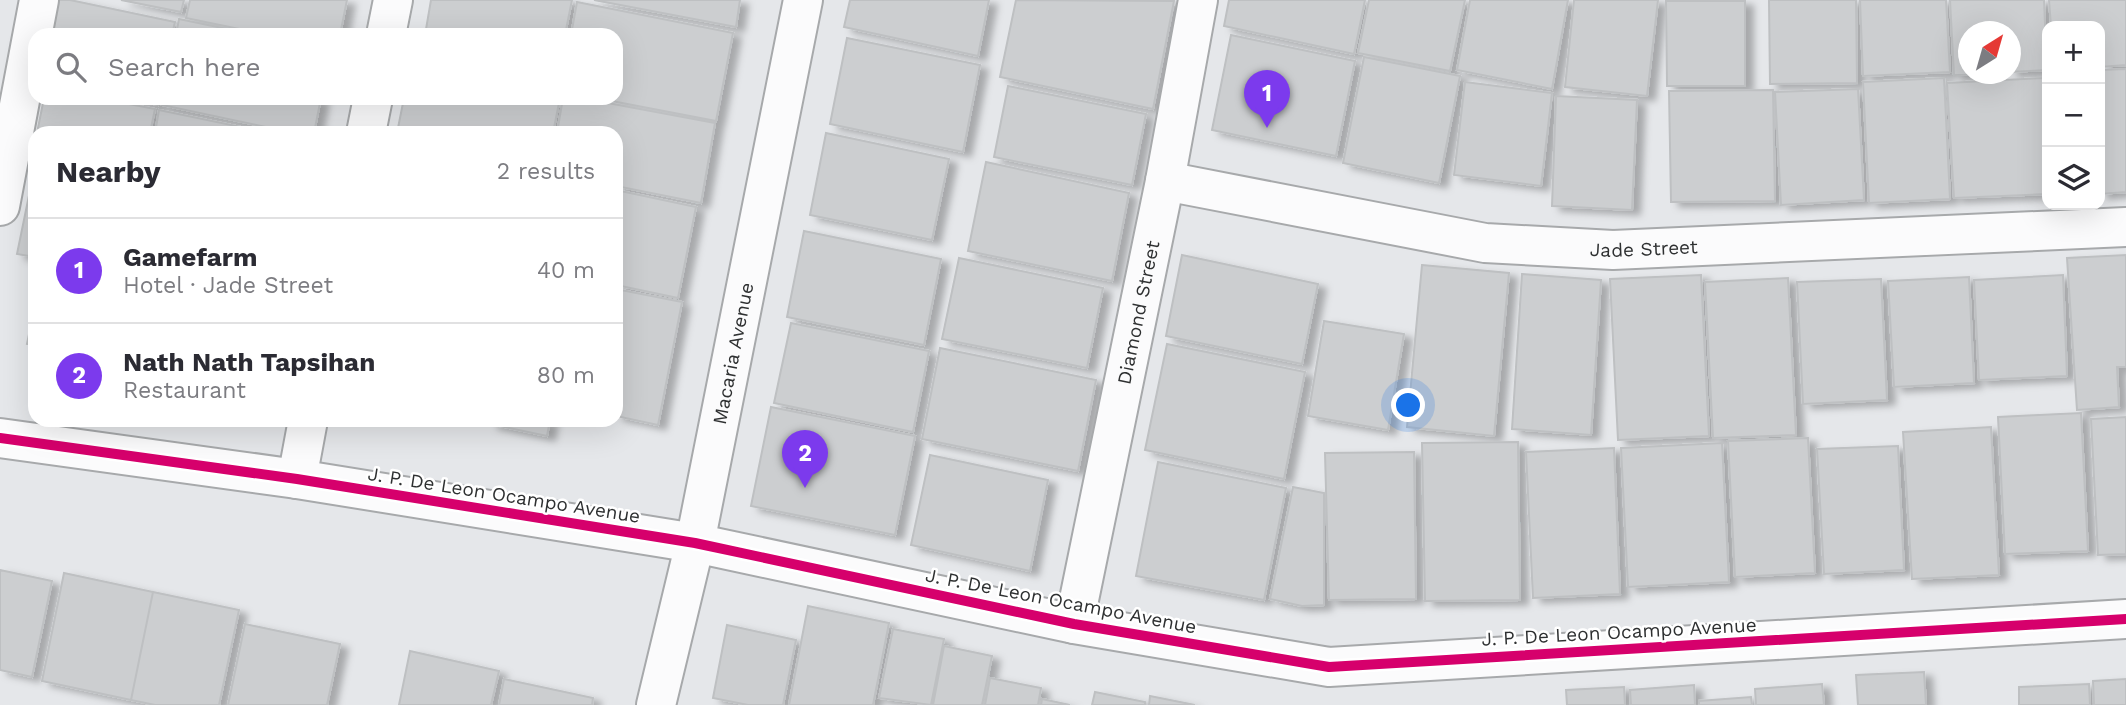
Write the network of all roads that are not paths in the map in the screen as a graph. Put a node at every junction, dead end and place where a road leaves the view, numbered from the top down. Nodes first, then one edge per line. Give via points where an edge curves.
1 (39, 0) edge
2 (393, 0) edge
3 (803, 0) edge
4 (1198, 0) edge
5 (34, 28) edge
6 (387, 28) edge
7 (28, 58) edge
8 (372, 105) edge
9 (367, 126) edge
10 (1165, 181) junction
11 (0, 206) edge
12 (2126, 227) edge
13 (307, 427) edge
14 (0, 438) edge
15 (297, 480) junction
16 (695, 543) junction
17 (2126, 619) edge
18 (1074, 624) junction
19 (656, 705) edge

1 - 5 street
2 - 6 street
3 - 16 street, Macaria Avenue
4 - 10 street, Diamond Street
7 - 11 street
8 - 9 street
10 - 12 street, Jade Street via 1485,243 1601,249
10 - 18 street, Diamond Street
13 - 15 street
14 - 15 street, J. P. De Leon Ocampo Avenue
15 - 16 street, J. P. De Leon Ocampo Avenue
16 - 18 street, J. P. De Leon Ocampo Avenue
16 - 19 street, Macaria Avenue
17 - 18 street, J. P. De Leon Ocampo Avenue via 1329,667

